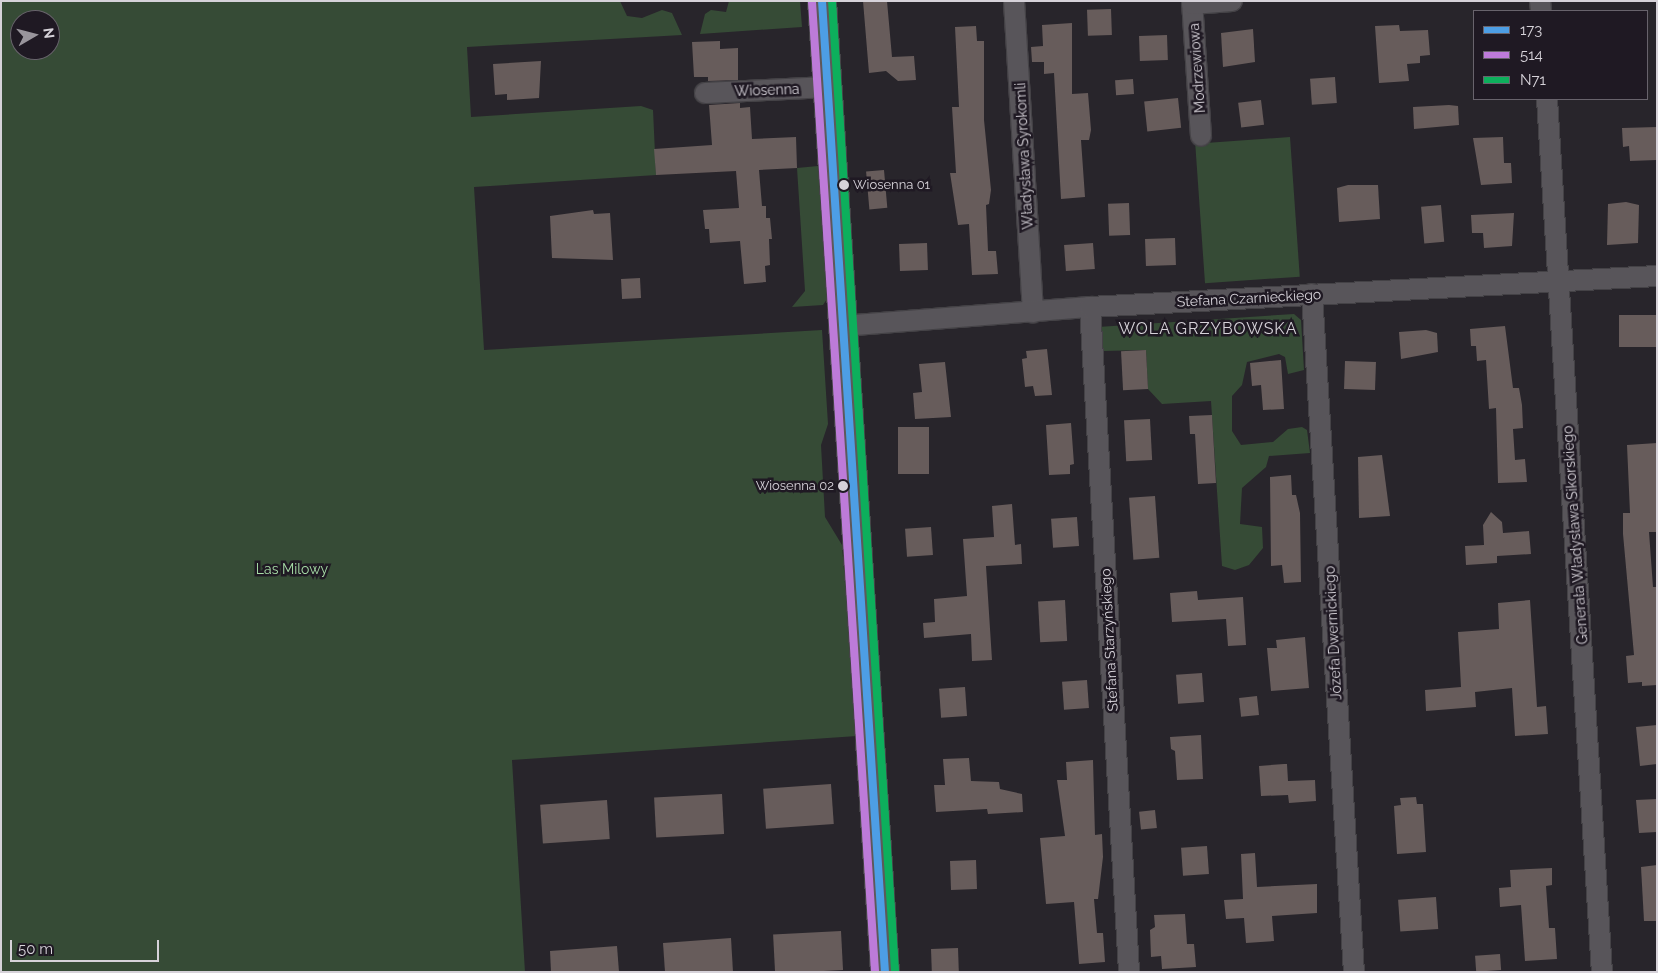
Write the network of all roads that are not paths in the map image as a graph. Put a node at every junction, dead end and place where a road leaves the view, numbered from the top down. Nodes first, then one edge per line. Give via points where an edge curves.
1 (822, 1) edge
2 (1014, 1) edge
3 (1232, 1) edge
4 (1192, 3) edge
5 (828, 88) junction
6 (706, 93) dead end
7 (1547, 100) edge
8 (1201, 136) dead end
9 (1657, 276) edge
10 (1560, 282) junction
11 (1312, 294) junction
12 (1090, 307) junction
13 (1033, 312) junction
14 (842, 326) junction
15 (884, 972) edge
16 (1129, 972) edge
17 (1354, 972) edge
18 (1602, 972) edge

1 - 5 street
2 - 13 street, Władysława Syrokomli
3 - 4 street
4 - 8 street, Modrzewiowa
5 - 6 street, Wiosenna
5 - 14 street
7 - 10 street, Generała Władysława Sikorskiego
9 - 10 street, Stefana Czarnieckiego
10 - 11 street, Stefana Czarnieckiego
10 - 18 street, Generała Władysława Sikorskiego
11 - 12 street, Stefana Czarnieckiego
11 - 17 street, Józefa Dwernickiego
12 - 13 street, Stefana Czarnieckiego
12 - 16 street, Stefana Starzyńskiego
13 - 14 street, Stefana Czarnieckiego
14 - 15 street

